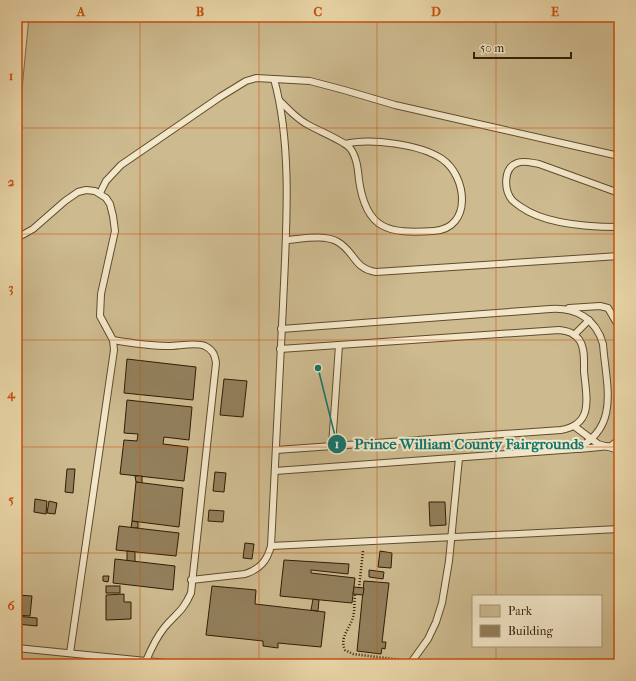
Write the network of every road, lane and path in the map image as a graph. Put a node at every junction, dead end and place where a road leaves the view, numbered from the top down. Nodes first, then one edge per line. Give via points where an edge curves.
1 (274, 79) junction
2 (280, 101) junction
3 (345, 144) junction
4 (619, 156) edge
5 (100, 193) junction
6 (619, 193) edge
7 (619, 227) edge
8 (17, 238) edge
9 (286, 240) junction
10 (619, 256) edge
11 (560, 308) junction
12 (589, 320) junction
13 (619, 327) edge
14 (281, 329) junction
15 (574, 335) junction
16 (113, 340) junction
17 (339, 345) junction
18 (280, 349) junction
19 (574, 426) junction
20 (591, 439) junction
21 (619, 440) edge
22 (332, 446) junction
23 (606, 447) junction
24 (576, 449) junction
25 (276, 450) junction
26 (619, 450) edge
27 (459, 458) junction
28 (275, 471) junction
29 (619, 529) edge
30 (451, 537) junction
31 (364, 542) junction
32 (271, 546) junction
33 (191, 580) junction
34 (359, 588) dead end
35 (355, 595) dead end
36 (17, 648) edge
37 (70, 653) junction
38 (146, 661) junction
39 (411, 662) edge
40 (176, 664) edge

1 - 2 lane
1 - 4 lane via 310,81 395,105
1 - 5 lane via 256,78 246,81 220,97 121,165 106,181
2 - 3 lane via 305,123
2 - 9 lane via 286,187
3 - 3 lane via 356,159 361,196 366,211 373,220 393,229 415,232 440,230 454,223 462,204 462,191 452,168 442,159 426,151 371,140
5 - 8 lane via 86,190 78,192 33,229
5 - 16 lane via 110,204 114,216 115,231 100,316
6 - 7 lane via 527,162 517,163 510,169 506,178 507,190 512,200 535,214 564,222
9 - 10 lane via 323,238 338,242 361,267 376,272
9 - 14 lane
11 - 12 lane via 578,312
11 - 13 lane via 608,308
11 - 14 lane
12 - 15 lane
12 - 20 lane via 597,329 603,344 608,411 602,426
14 - 18 lane
15 - 17 lane via 559,330
15 - 19 lane via 582,345 587,407 583,417
16 - 33 lane via 169,346 203,345 215,356 216,371
16 - 37 lane via 114,350
17 - 18 lane
17 - 22 lane
18 - 25 lane
19 - 20 lane
19 - 22 lane via 561,430
20 - 23 lane
20 - 24 lane
21 - 23 lane
22 - 25 lane
23 - 24 lane
23 - 26 lane
24 - 27 lane
25 - 28 lane
27 - 28 lane
27 - 30 lane
28 - 32 lane
29 - 30 lane
30 - 31 lane
30 - 39 lane via 442,603 436,622 428,639
31 - 32 lane
31 - 34 path
32 - 33 lane via 268,557 253,571
33 - 38 lane via 191,593 186,605 163,629
35 - 39 path via 352,619 344,635 345,650 353,654
36 - 37 lane
37 - 38 lane
38 - 40 lane

